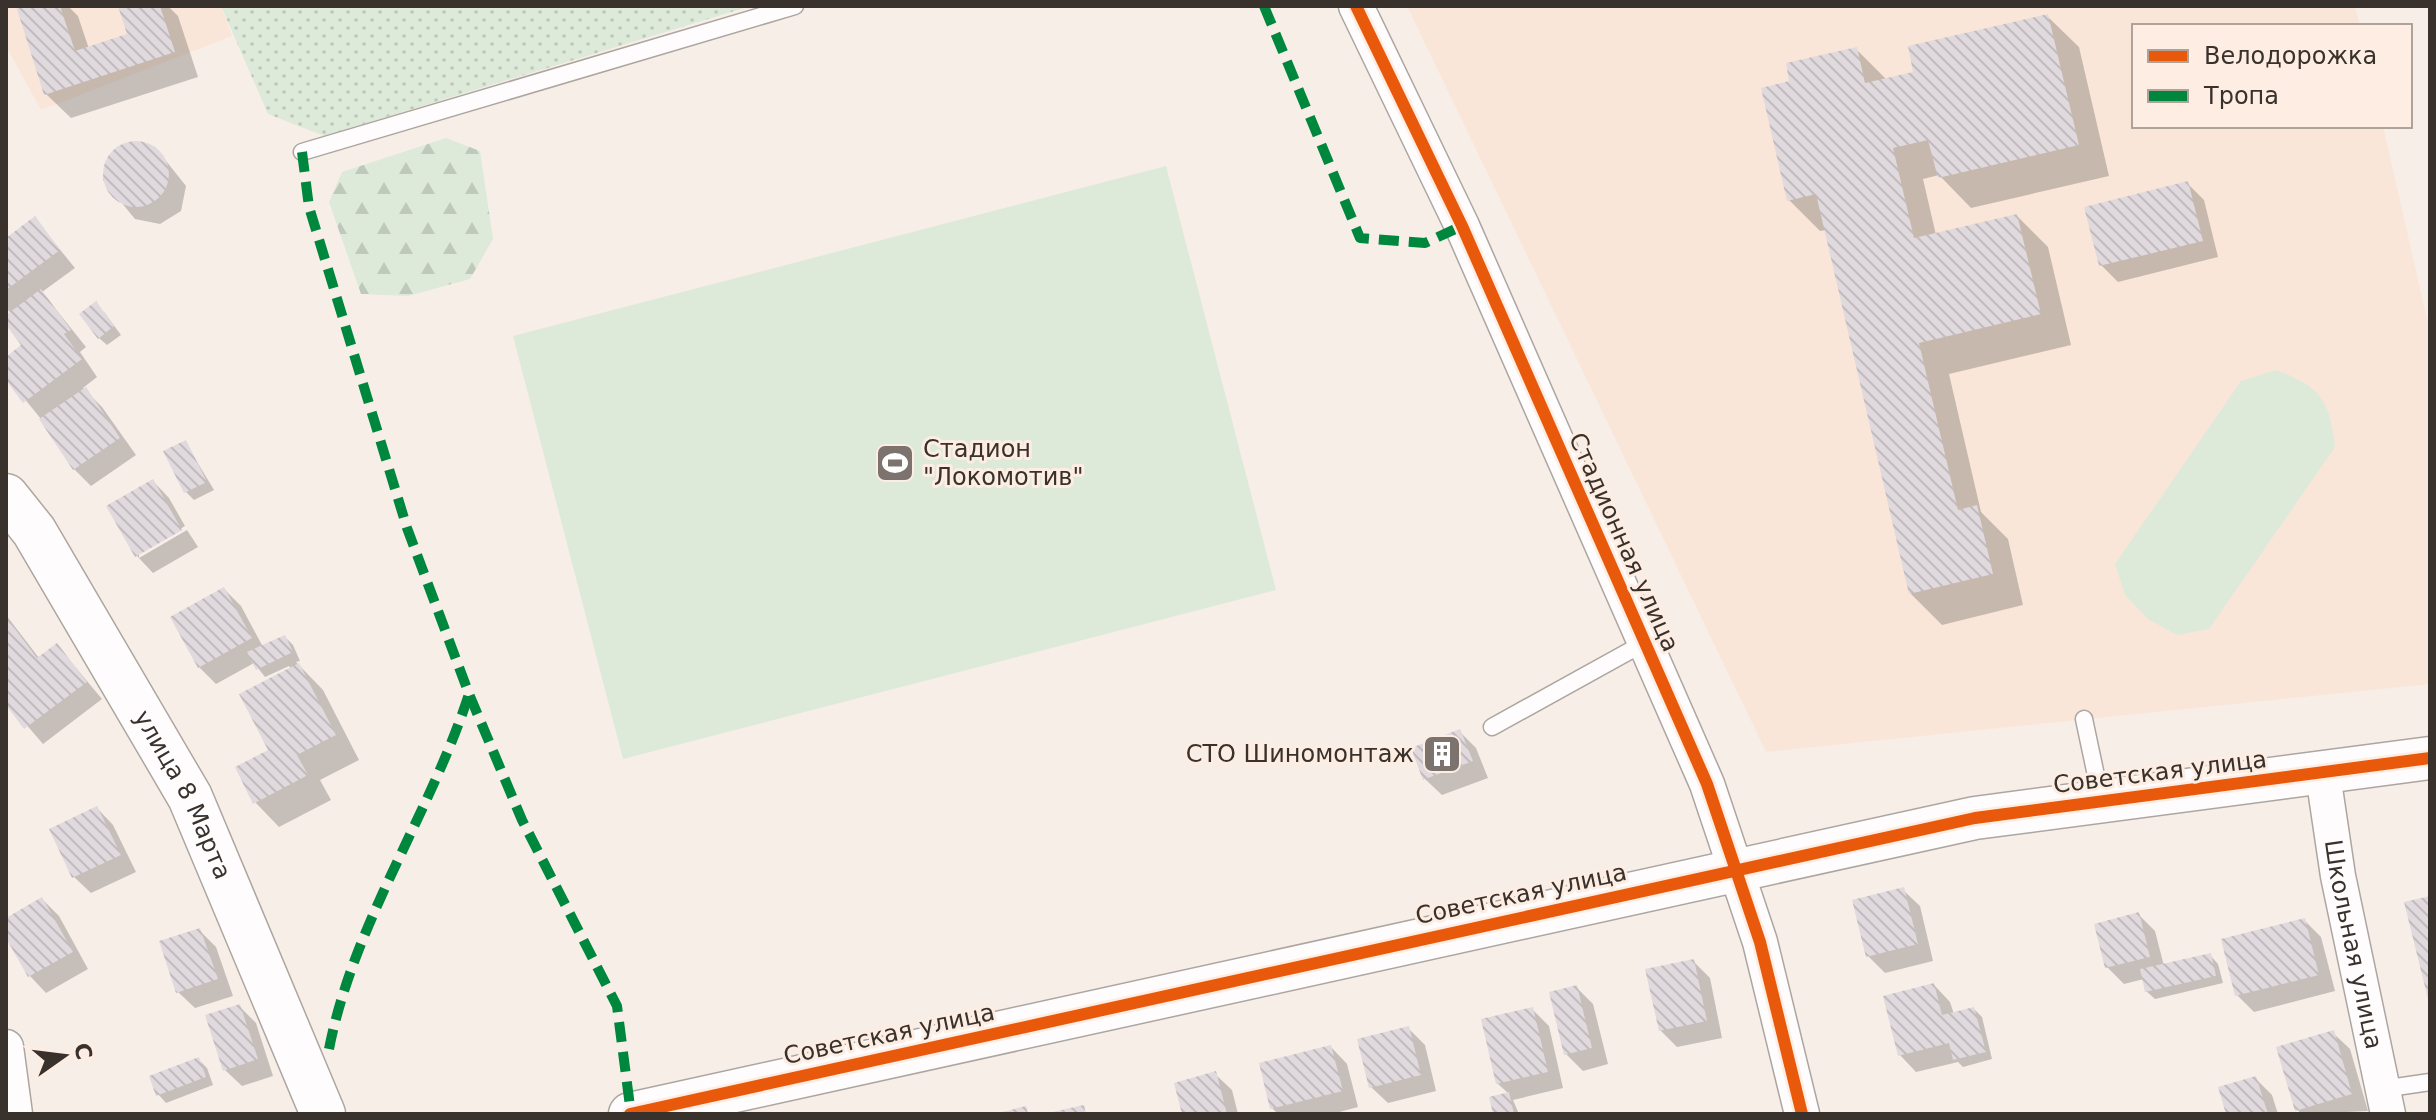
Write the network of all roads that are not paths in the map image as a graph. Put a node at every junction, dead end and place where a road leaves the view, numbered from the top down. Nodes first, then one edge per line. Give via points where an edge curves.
1 (795, 6) edge
2 (1356, 6) edge
3 (302, 152) dead end
4 (6, 496) edge
5 (1644, 643) junction
6 (2084, 719) dead end
7 (1492, 727) dead end
8 (2430, 758) edge
9 (2323, 775) junction
10 (2101, 799) junction
11 (1734, 869) junction
12 (6, 1047) edge
13 (2430, 1082) edge
14 (2385, 1102) edge
15 (15, 1114) edge
16 (323, 1114) edge
17 (630, 1114) edge
18 (1802, 1114) edge

1 - 3 lane
2 - 5 street, Стадионная улица via 1462,226
4 - 16 main road, улица 8 Марта via 34,531 190,797
5 - 7 lane
5 - 11 street, Стадионная улица via 1707,784
6 - 10 lane
8 - 9 street, Советская улица
9 - 10 street, Советская улица
9 - 14 street, Школьная улица via 2338,876
10 - 11 street, Советская улица via 1975,818
11 - 17 street, Советская улица
11 - 18 street, Стадионная улица via 1760,942
12 - 15 street
13 - 14 lane

